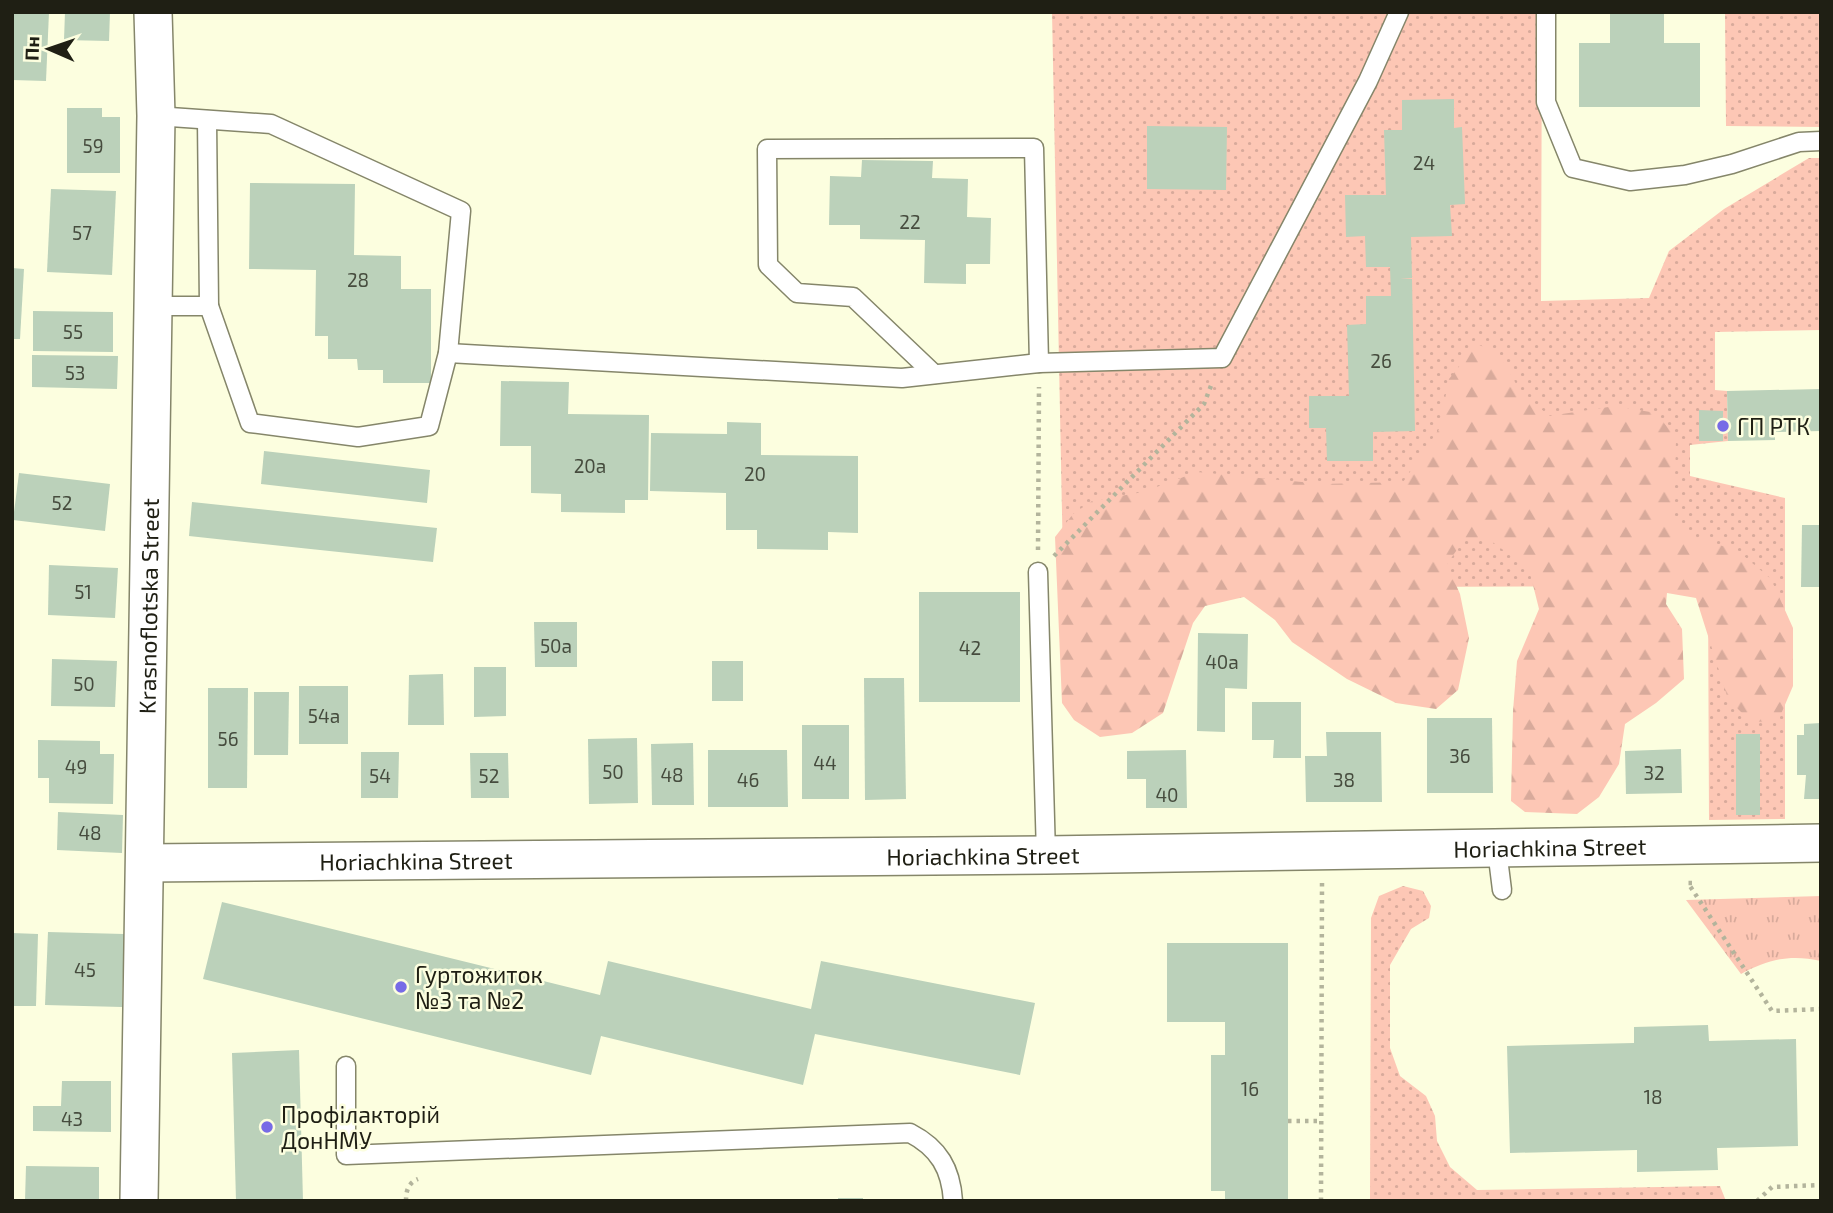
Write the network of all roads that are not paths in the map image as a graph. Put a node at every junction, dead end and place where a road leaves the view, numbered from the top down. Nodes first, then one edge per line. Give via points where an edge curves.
1 (153, 12) edge
2 (1399, 12) edge
3 (1546, 12) edge
4 (156, 116) junction
5 (207, 120) junction
6 (1821, 141) edge
7 (152, 306) junction
8 (209, 306) junction
9 (448, 353) junction
10 (1039, 363) junction
11 (934, 374) junction
12 (1038, 572) road end
13 (1821, 844) edge
14 (1497, 849) junction
15 (1046, 855) junction
16 (145, 863) junction
17 (1502, 890) dead end
18 (346, 1066) dead end
19 (139, 1201) edge
20 (953, 1201) edge

1 - 4 street, Krasnoflotska Street
2 - 10 lane via 1368,81 1222,358
3 - 6 lane via 1546,102 1573,168 1630,181 1685,175 1799,142
4 - 5 lane
4 - 7 street, Krasnoflotska Street
5 - 8 lane
5 - 9 lane via 271,124 460,211
7 - 8 lane
7 - 16 street, Krasnoflotska Street
8 - 9 lane via 250,423 358,438 429,426
9 - 11 lane via 902,378
10 - 11 lane
10 - 11 lane via 1034,148 767,149 768,265 797,293 853,297
12 - 15 lane
13 - 14 street, Horiachkina Street
14 - 15 street, Horiachkina Street
14 - 17 lane
15 - 16 street, Horiachkina Street
16 - 19 street, Krasnoflotska Street
18 - 20 lane via 346,1155 910,1133 925,1141 945,1164

